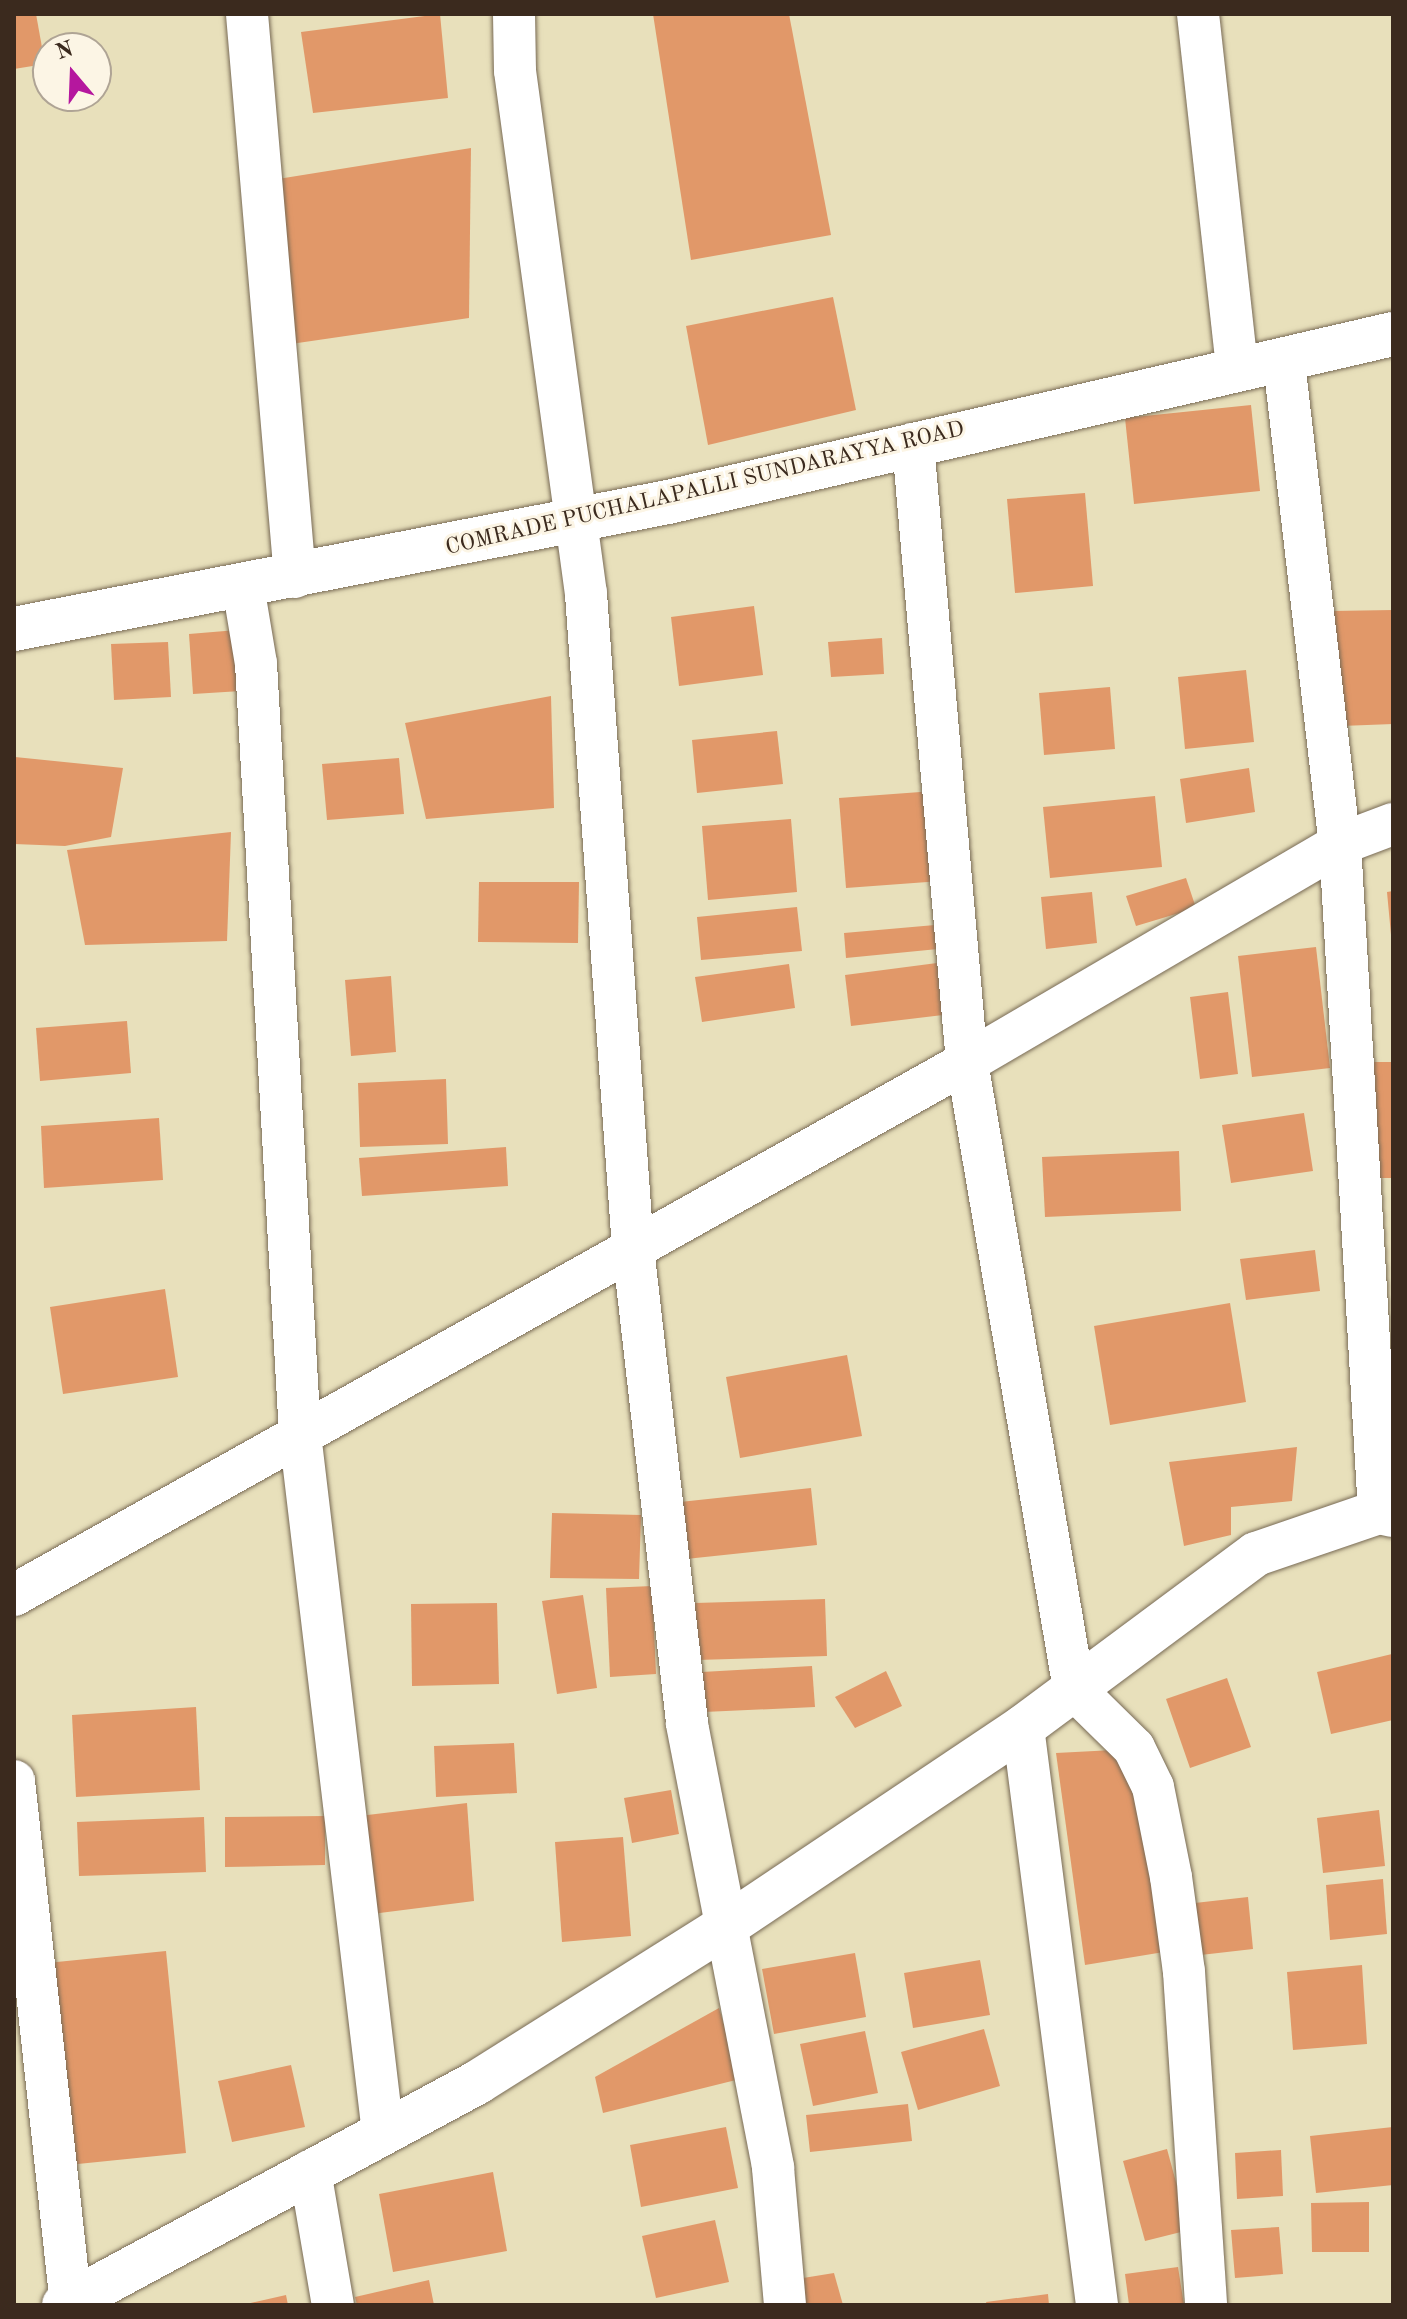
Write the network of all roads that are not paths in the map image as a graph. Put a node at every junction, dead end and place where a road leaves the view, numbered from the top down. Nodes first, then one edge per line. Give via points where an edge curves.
1 (247, 14) edge
2 (514, 14) edge
3 (1198, 14) edge
4 (1393, 334) edge
5 (1284, 362) junction
6 (1237, 367) junction
7 (913, 444) junction
8 (575, 521) junction
9 (295, 577) junction
10 (243, 586) junction
11 (14, 629) edge
12 (1393, 824) edge
13 (1340, 844) junction
14 (967, 1062) junction
15 (633, 1248) junction
16 (300, 1434) junction
17 (1386, 1514) edge
18 (14, 1595) edge
19 (1074, 1689) junction
20 (1023, 1727) junction
21 (14, 1781) edge
22 (729, 1924) junction
23 (383, 2133) junction
24 (310, 2171) junction
25 (68, 2303) edge
26 (333, 2305) edge
27 (785, 2305) edge
28 (1097, 2305) edge
29 (1206, 2305) edge

1 - 9 street
2 - 8 street via 515,71
3 - 6 street
4 - 5 street, COMRADE PUCHALAPALLI SUNDARAYYA ROAD
5 - 6 street, COMRADE PUCHALAPALLI SUNDARAYYA ROAD
5 - 13 street
6 - 7 street, COMRADE PUCHALAPALLI SUNDARAYYA ROAD
7 - 8 street, COMRADE PUCHALAPALLI SUNDARAYYA ROAD
7 - 14 street
8 - 9 street, COMRADE PUCHALAPALLI SUNDARAYYA ROAD
8 - 15 street via 586,594
9 - 10 street, COMRADE PUCHALAPALLI SUNDARAYYA ROAD
10 - 11 street, COMRADE PUCHALAPALLI SUNDARAYYA ROAD
10 - 16 street via 256,664
12 - 13 street
13 - 14 street
13 - 17 street
14 - 15 street
14 - 19 street
15 - 16 street
15 - 22 street via 687,1724
16 - 18 street
16 - 23 street
17 - 19 street via 1256,1554
19 - 20 street
19 - 29 street via 1134,1748 1153,1787 1184,1972
20 - 22 street
20 - 28 street
21 - 25 street
22 - 23 street via 478,2082
22 - 27 street via 773,2168
23 - 24 street
24 - 25 street
24 - 26 street

